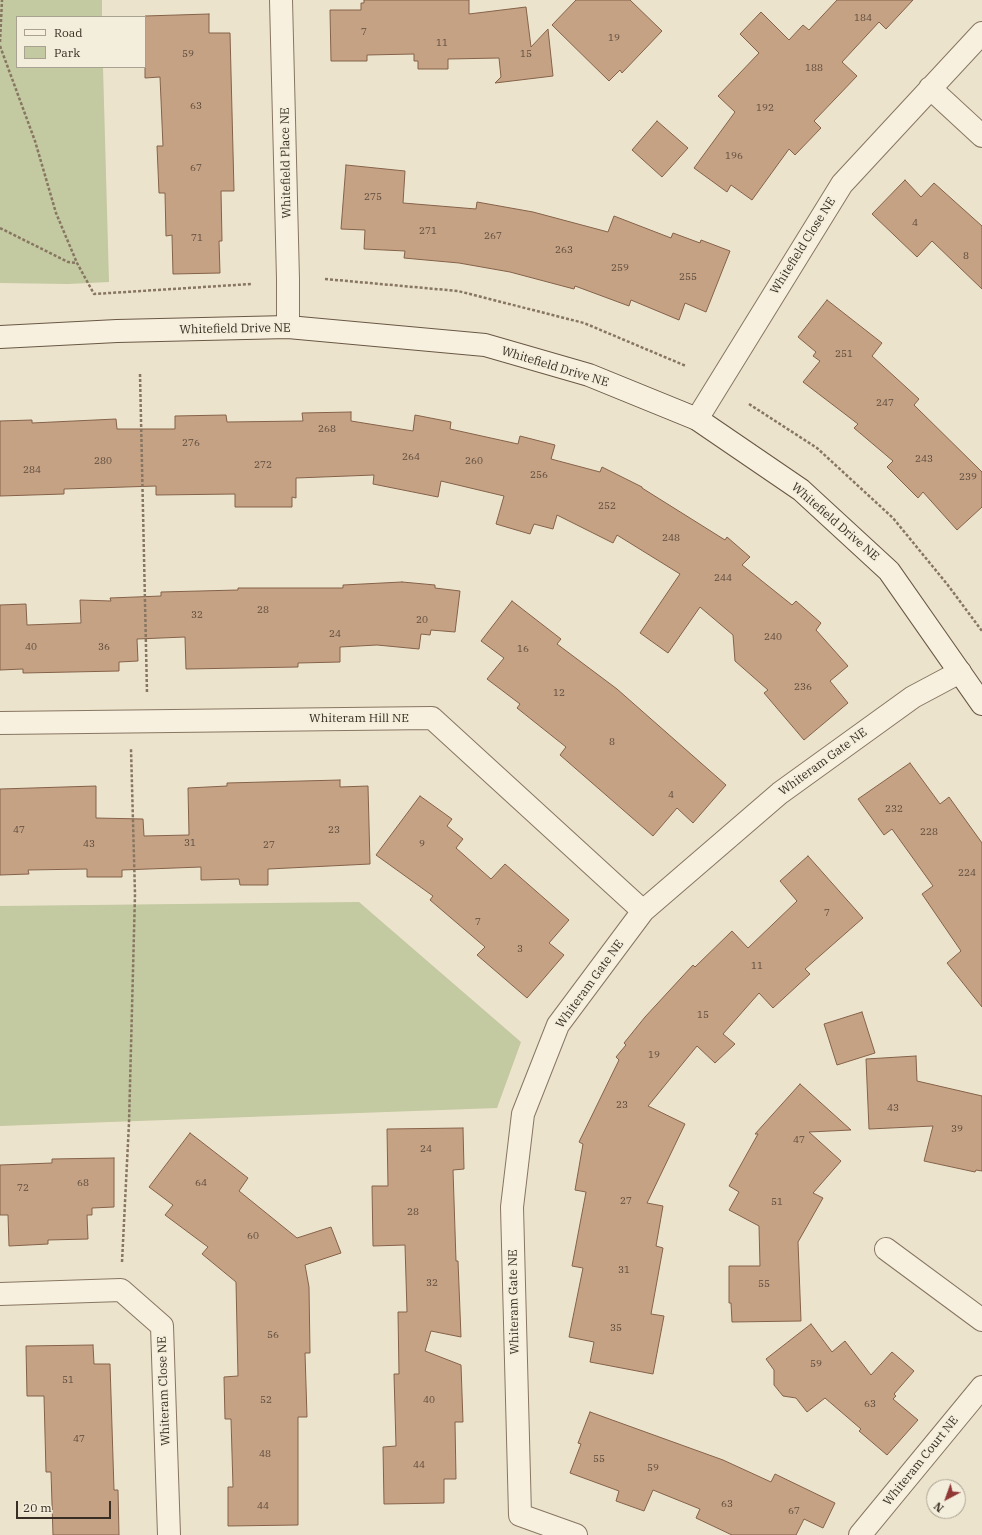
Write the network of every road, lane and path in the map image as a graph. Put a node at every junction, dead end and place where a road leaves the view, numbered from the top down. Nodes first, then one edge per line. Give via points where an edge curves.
1 (2, 0) edge
2 (281, 0) edge
3 (982, 33) edge
4 (0, 42) edge
5 (0, 46) edge
6 (930, 88) junction
7 (982, 136) edge
8 (0, 228) edge
9 (77, 263) junction
10 (325, 279) dead end
11 (251, 284) dead end
12 (288, 327) junction
13 (0, 337) edge
14 (686, 366) dead end
15 (140, 374) dead end
16 (749, 404) dead end
17 (697, 419) junction
18 (982, 631) edge
19 (960, 672) junction
20 (982, 704) edge
21 (138, 720) junction
22 (0, 723) edge
23 (643, 911) junction
24 (886, 1249) dead end
25 (121, 1290) junction
26 (0, 1294) edge
27 (982, 1320) edge
28 (982, 1386) edge
29 (169, 1535) edge
30 (576, 1535) edge
31 (860, 1535) edge

1 - 4 path
2 - 12 street, Whitefield Place NE
3 - 6 street, Whitefield Close NE
5 - 9 path via 35,142 56,213
6 - 7 street
6 - 17 street, Whitefield Close NE via 842,184
8 - 9 path via 68,262
9 - 11 path via 94,294
10 - 14 path via 458,291 584,323
12 - 13 street, Whitefield Drive NE
12 - 17 street, Whitefield Drive NE via 485,345 589,375
15 - 21 path via 149,689
16 - 18 path via 817,448 894,518
17 - 19 street, Whitefield Drive NE via 801,490 890,571
19 - 20 street, Whitefield Drive NE
19 - 23 street, Whiteram Gate NE via 913,697 780,793
21 - 22 street, Whiteram Hill NE
21 - 23 street, Whiteram Hill NE via 432,718
21 - 25 path via 131,744 135,894 129,1123
23 - 30 street, Whiteram Gate NE via 558,1025 523,1114 512,1207 520,1515
24 - 27 street
25 - 26 street
25 - 29 street, Whiteram Close NE via 162,1326
28 - 31 street, Whiteram Court NE

